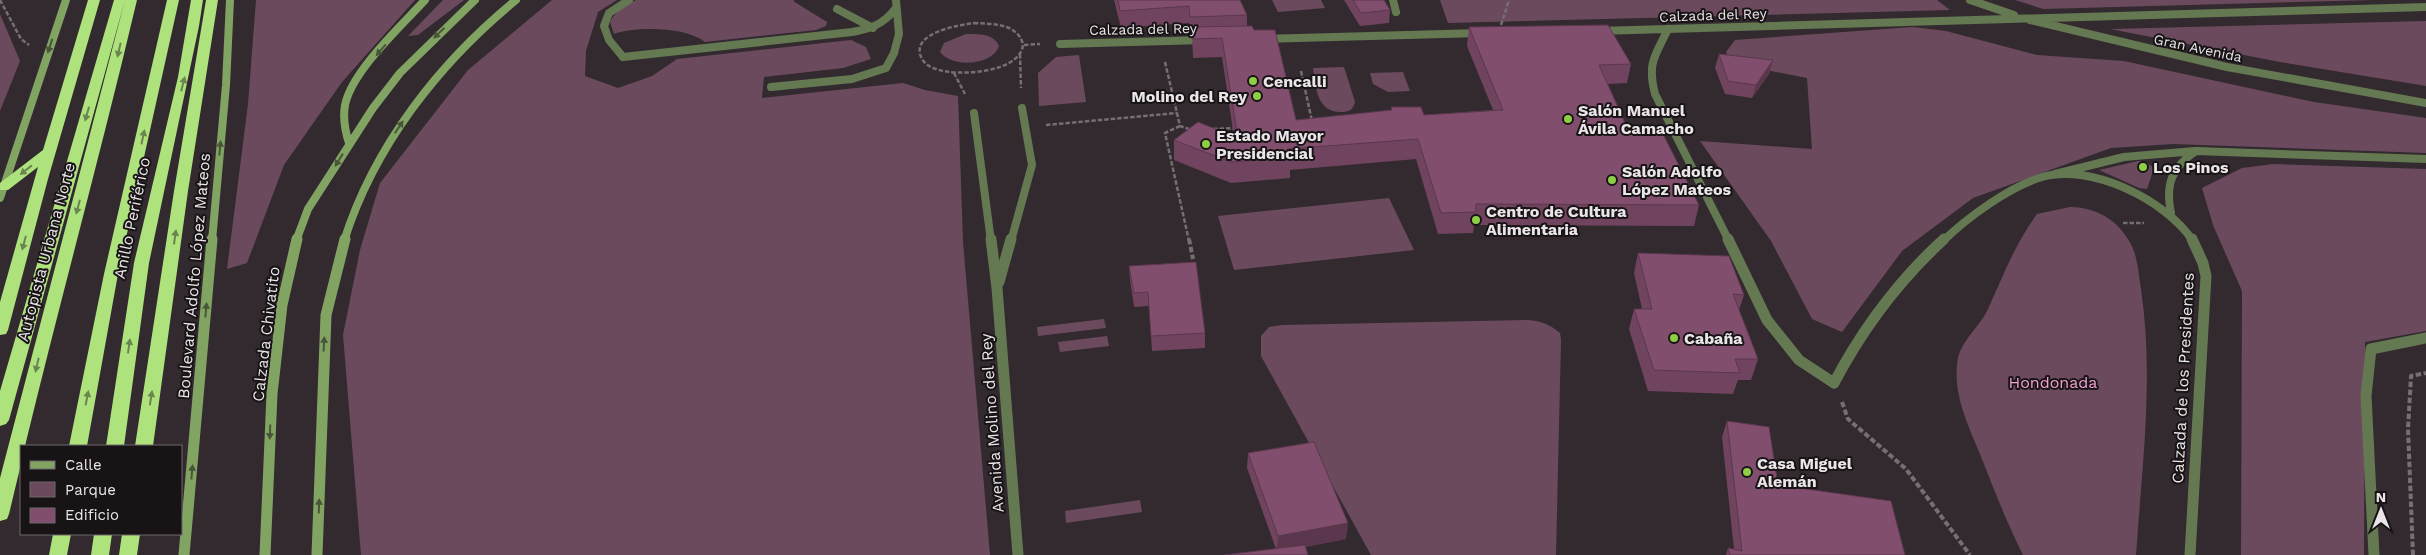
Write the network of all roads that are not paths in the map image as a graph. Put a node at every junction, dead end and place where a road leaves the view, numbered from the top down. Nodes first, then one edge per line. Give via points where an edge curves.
1 (66, 0) edge
2 (94, 0) edge
3 (120, 0) edge
4 (130, 0) edge
5 (173, 0) edge
6 (197, 0) edge
7 (212, 0) edge
8 (230, 0) edge
9 (425, 0) edge
10 (475, 0) edge
11 (516, 0) edge
12 (629, 0) edge
13 (896, 0) edge
14 (1393, 0) edge
15 (1970, 0) edge
16 (2426, 7) edge
17 (837, 9) dead end
18 (895, 9) junction
19 (1396, 12) dead end
20 (2020, 18) junction
21 (873, 28) junction
22 (1668, 29) junction
23 (1586, 31) edge
24 (1498, 33) edge
25 (1258, 39) edge
26 (1210, 40) edge
27 (1060, 44) dead end
28 (771, 87) dead end
29 (2426, 103) edge
30 (1022, 108) road end
31 (974, 113) dead end
32 (349, 143) junction
33 (2196, 151) junction
34 (49, 152) junction
35 (2426, 159) edge
36 (2046, 176) junction
37 (2, 193) edge
38 (2171, 213) junction
39 (997, 288) junction
40 (0, 330) edge
41 (2426, 338) edge
42 (0, 420) edge
43 (78, 445) edge
44 (115, 445) edge
45 (144, 445) edge
46 (0, 514) edge
47 (62, 535) edge
48 (103, 535) edge
49 (131, 535) edge
50 (58, 555) edge
51 (100, 555) edge
52 (128, 555) edge
53 (184, 555) edge
54 (265, 555) edge
55 (317, 555) edge
56 (1018, 555) edge
57 (2190, 555) edge
58 (2374, 555) edge

1 -> 37 main road
2 - 34 highway
3 -> 42 highway
4 -> 46 highway, Autopista Urbana Norte
43 -> 5 highway via 111,274
44 -> 6 highway, Anillo Periférico via 152,213 187,68
45 -> 7 highway
53 -> 8 main road, Boulevard Adolfo López Mateos via 226,85
9 -> 32 main road via 365,70 348,95 344,124
10 -> 32 main road, Calzada Chivatito via 400,73
55 -> 11 main road via 326,315 351,219 369,176 416,102 488,22
12 - 21 street via 609,12 604,20 607,39 623,57
13 - 18 street
14 - 19 street
15 - 20 street, Gran Avenida
16 - 20 street, Calzada del Rey
17 - 21 street
18 - 21 street via 885,21
18 - 28 street via 899,30 886,68 852,79
20 - 22 street, Calzada del Rey
20 - 29 street, Gran Avenida via 2230,68
22 - 23 street, Calzada del Rey
22 - 36 street via 1653,61 1650,75 1654,94 1767,320 1799,360 1834,383 1848,356 1884,304 1926,255 1974,214
24 - 25 street
26 - 27 street, Calzada del Rey
30 - 39 street, Avenida Molino del Rey via 1032,165
31 - 39 street, Avenida Molino del Rey
32 -> 54 main road, Calzada Chivatito via 308,209 293,250 282,305 272,394
33 - 35 street
33 - 36 street via 2105,159
33 - 38 street via 2172,172 2167,187
34 -> 37 highway
34 -> 40 highway
36 - 38 street via 2105,181
38 - 57 street, Calzada de los Presidentes via 2195,244 2204,262 2206,276
39 - 56 street, Avenida Molino del Rey
41 - 58 street via 2371,349 2366,396
47 - 50 highway
48 - 51 highway
49 - 52 highway

